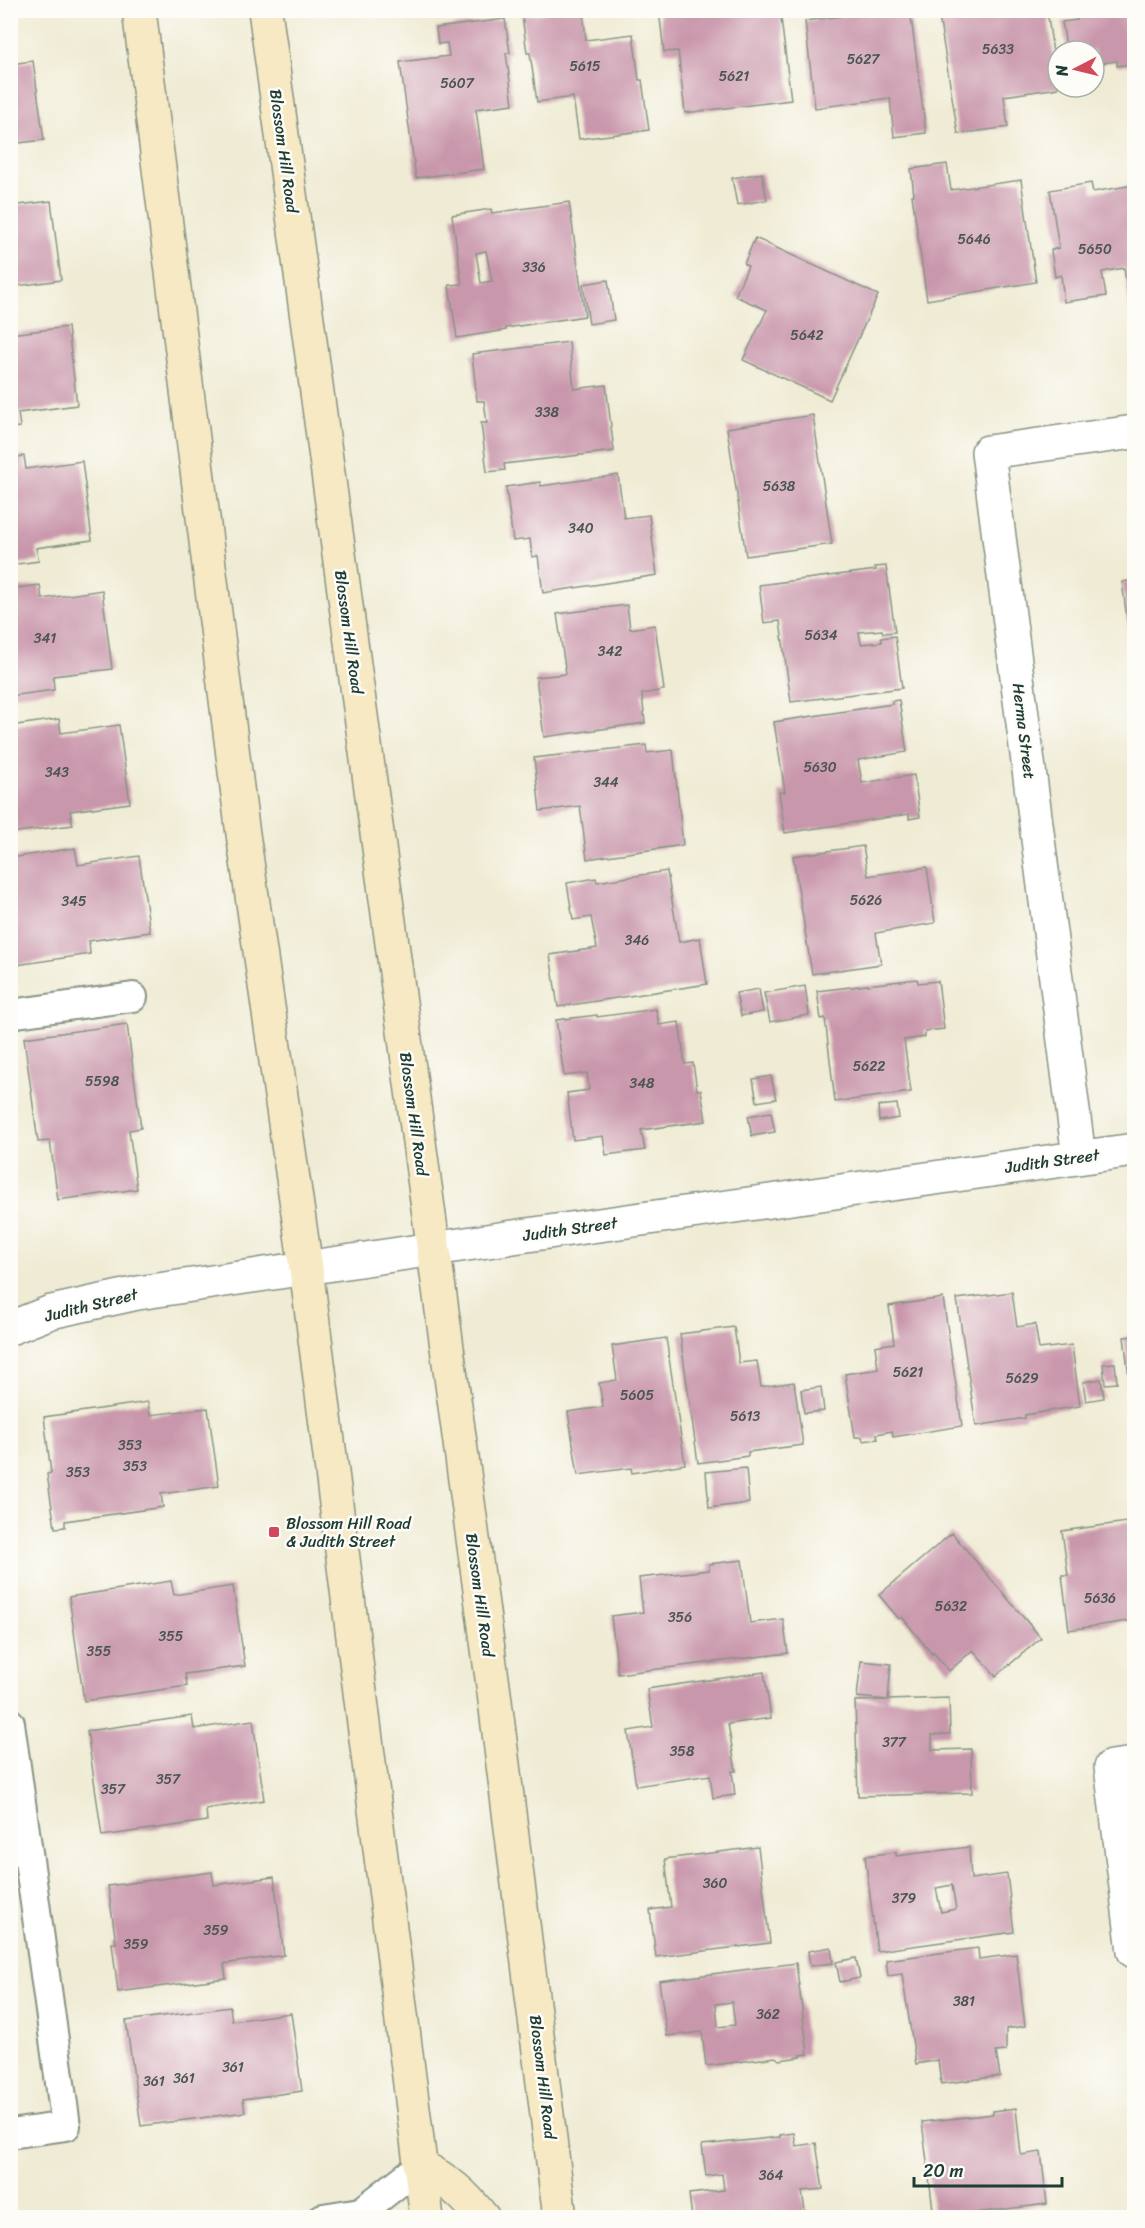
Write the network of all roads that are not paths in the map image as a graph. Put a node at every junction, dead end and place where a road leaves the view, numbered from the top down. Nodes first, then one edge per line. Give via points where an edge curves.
1 (139, 10) edge
2 (265, 10) edge
3 (1134, 432) edge
4 (134, 997) dead end
5 (10, 1014) edge
6 (1134, 1150) edge
7 (1079, 1157) junction
8 (433, 1249) junction
9 (306, 1268) junction
10 (10, 1328) edge
11 (10, 1723) edge
12 (1123, 1766) edge
13 (1134, 1951) edge
14 (10, 2134) edge
15 (420, 2166) junction
16 (324, 2217) edge
17 (427, 2217) edge
18 (483, 2217) edge
19 (560, 2217) edge

1 - 9 main road via 242,827
2 - 8 main road, Blossom Hill Road
3 - 7 street, Herma Street via 988,452
4 - 5 lane
6 - 7 street, Judith Street
7 - 8 street, Judith Street
8 - 9 street, Judith Street
8 - 19 main road, Blossom Hill Road
9 - 10 street, Judith Street via 138,1293 51,1312
9 - 15 main road
11 - 14 lane via 66,2126
12 - 13 street
15 - 16 lane via 361,2212
15 - 17 main road
15 - 18 main road via 445,2179

